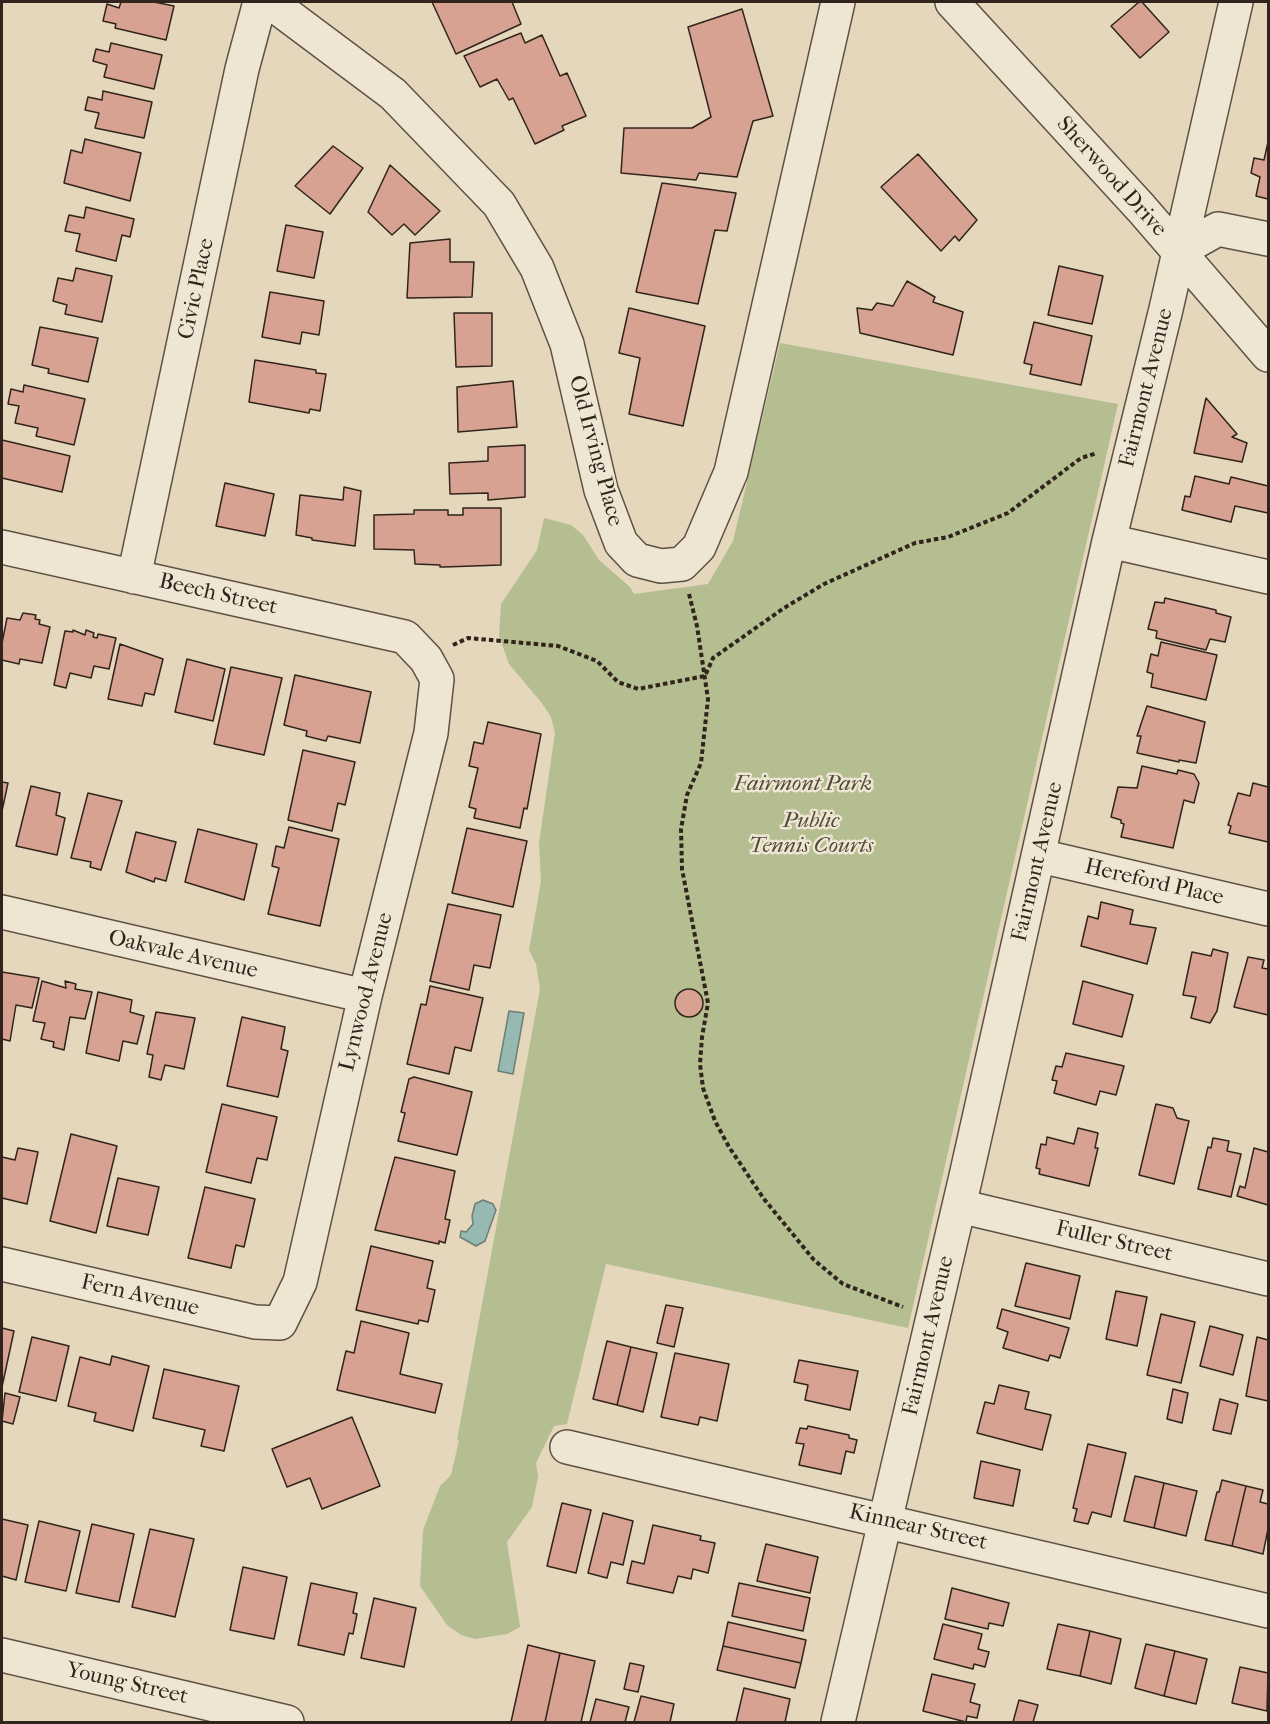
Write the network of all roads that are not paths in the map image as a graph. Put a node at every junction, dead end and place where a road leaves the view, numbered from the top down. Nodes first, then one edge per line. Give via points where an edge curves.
1 (260, 2) edge
2 (270, 2) edge
3 (838, 2) edge
4 (952, 2) edge
5 (1236, 2) edge
6 (1269, 239) edge
7 (1179, 251) junction
8 (1269, 355) edge
9 (1109, 541) junction
10 (2, 547) edge
11 (134, 577) junction
12 (1269, 577) edge
13 (438, 653) joint
14 (1040, 856) junction
15 (1269, 909) edge
16 (2, 912) edge
17 (365, 996) junction
18 (959, 1206) junction
19 (2, 1264) edge
20 (1269, 1279) edge
21 (280, 1323) joint
22 (567, 1447) dead end
23 (885, 1520) junction
24 (1269, 1611) edge
25 (2, 1655) edge
26 (287, 1722) edge
27 (838, 1722) edge

1 - 11 street, Civic Place via 242,69
2 - 3 street, Old Irving Place via 393,94 499,204 537,268 567,344 602,490 621,543 637,560 661,566 682,564 699,547 731,472
4 - 7 street, Sherwood Drive
5 - 7 street, Fairmont Avenue
6 - 7 street via 1218,229
7 - 8 street, Sherwood Drive
7 - 9 street, Fairmont Avenue
9 - 12 street
9 - 14 street, Fairmont Avenue
10 - 11 street, Beech Street
11 - 13 street, Beech Street via 405,637
13 - 17 street, Lynwood Avenue via 431,733
14 - 15 street, Hereford Place
14 - 18 street, Fairmont Avenue
16 - 17 street, Oakvale Avenue
17 - 21 street, Lynwood Avenue via 300,1282
18 - 20 street, Fuller Street
18 - 23 street, Fairmont Avenue
19 - 21 street, Fern Avenue via 255,1322
22 - 23 street, Kinnear Street
23 - 24 street, Kinnear Street
23 - 27 street, Fairmont Avenue
25 - 26 street, Young Street

